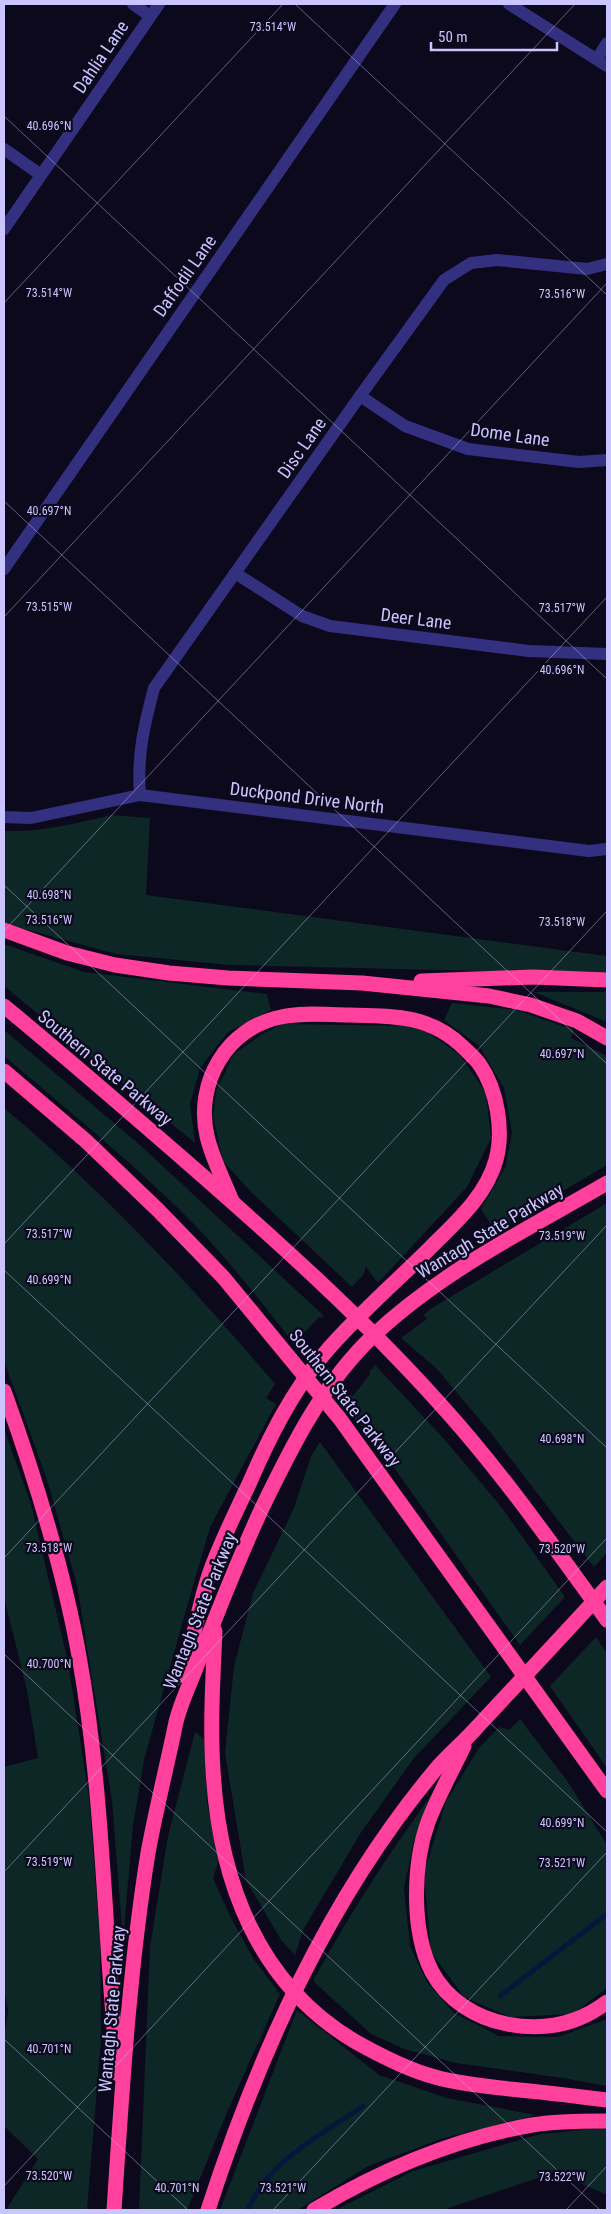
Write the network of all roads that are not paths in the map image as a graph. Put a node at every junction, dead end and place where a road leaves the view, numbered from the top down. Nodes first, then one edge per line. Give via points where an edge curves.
1 (133, 4) edge
2 (159, 4) edge
3 (395, 4) edge
4 (509, 4) edge
5 (150, 16) junction
6 (607, 43) edge
7 (602, 63) edge
8 (4, 149) edge
9 (42, 175) junction
10 (4, 229) edge
11 (607, 264) edge
12 (360, 396) junction
13 (607, 460) edge
14 (4, 569) edge
15 (235, 573) junction
16 (607, 654) edge
17 (140, 795) junction
18 (4, 817) edge
19 (607, 849) edge
20 (4, 930) edge
21 (607, 980) edge
22 (362, 983) junction
23 (4, 1006) edge
24 (607, 1038) edge
25 (4, 1071) edge
26 (607, 1183) edge
27 (232, 1201) junction
28 (4, 1391) edge
29 (607, 1587) edge
30 (215, 1617) junction
31 (607, 1620) edge
32 (177, 1720) junction
33 (469, 1736) junction
34 (607, 1791) edge
35 (607, 2002) edge
36 (607, 2100) edge
37 (121, 2109) junction
38 (607, 2121) edge
39 (114, 2210) edge
40 (208, 2210) edge
41 (314, 2210) edge

1 - 5 street
2 - 5 street, Dahlia Lane
3 - 14 street, Daffodil Lane
4 - 7 street
5 - 9 street, Dahlia Lane
6 - 7 street
8 - 9 street
9 - 10 street, Dahlia Lane
11 - 12 street, Disc Lane via 587,270 497,260 471,263 444,280
12 - 13 street, Dome Lane via 405,426 468,448 579,462
12 - 15 street, Disc Lane
15 - 16 street, Deer Lane via 302,616 330,626 528,651
15 - 17 street, Disc Lane via 154,688 138,767
17 - 18 street, Duckpond Drive North via 31,818
17 - 19 street, Duckpond Drive North via 579,850
20 - 22 highway via 67,953 169,973
21 - 22 highway via 533,977
22 - 24 highway via 488,996 531,1005 577,1022
23 - 27 highway, Southern State Parkway
25 - 34 highway, Southern State Parkway via 86,1141 223,1277 340,1419
26 - 30 highway, Wantagh State Parkway via 467,1264 414,1300 372,1337 342,1370 316,1405 288,1454 243,1548
27 - 31 highway, Southern State Parkway via 305,1267 440,1404 502,1479
27 - 32 highway via 207,1137 204,1104 211,1076 226,1048 249,1029 280,1017 312,1014 394,1016 427,1023 455,1040 480,1064 494,1096 498,1118 496,1159 483,1190 460,1218 350,1324 322,1356 297,1390 269,1438 209,1575
28 - 37 highway via 45,1512 79,1655 90,1726
29 - 33 highway
30 - 32 highway, Wantagh State Parkway
30 - 36 highway via 212,1737 216,1806 237,1896 250,1929 271,1964 313,2012 339,2032 398,2064 434,2077 470,2084
32 - 37 highway, Wantagh State Parkway via 160,1790 139,1918
33 - 35 highway via 428,1823 419,1863 416,1898 420,1938 432,1972 455,2001 487,2020 527,2028 563,2025 594,2012
33 - 40 highway via 437,1767 416,1794 334,1917 272,2041 241,2114
37 - 39 highway, Wantagh State Parkway
38 - 41 highway via 533,2125 442,2149 389,2170

